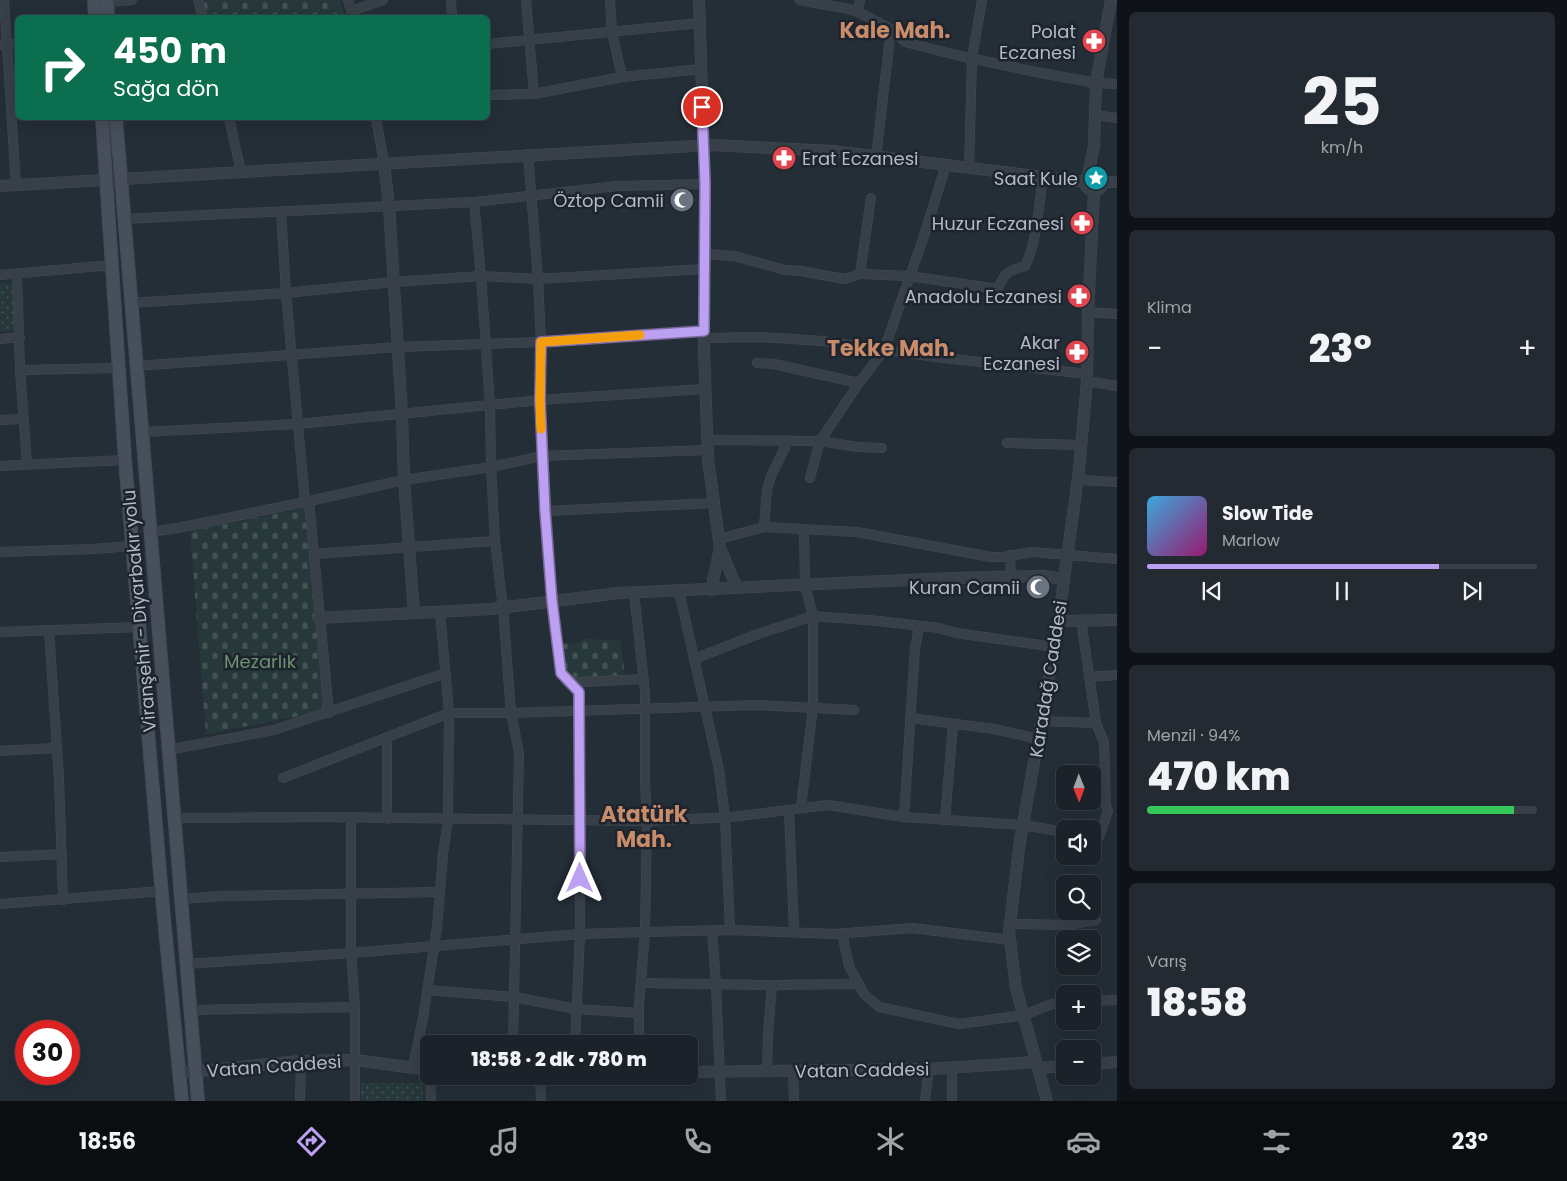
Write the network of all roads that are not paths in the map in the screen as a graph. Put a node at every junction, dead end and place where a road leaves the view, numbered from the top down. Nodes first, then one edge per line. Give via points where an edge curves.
1 (4, 0) edge
2 (94, 0) edge
3 (132, 0) edge
4 (198, 0) edge
5 (348, 0) edge
6 (383, 0) edge
7 (451, 0) edge
8 (526, 0) edge
9 (610, 0) edge
10 (699, 0) edge
11 (799, 0) edge
12 (860, 0) edge
13 (982, 0) edge
14 (108, 1) edge
15 (1113, 4) edge
16 (858, 12) junction
17 (352, 14) edge
18 (95, 15) edge
19 (108, 15) edge
20 (202, 15) edge
21 (452, 15) edge
22 (700, 23) junction
23 (891, 30) junction
24 (612, 32) junction
25 (530, 39) junction
26 (490, 44) edge
27 (3, 45) edge
28 (972, 58) junction
29 (702, 68) junction
30 (622, 77) junction
31 (1096, 83) junction
32 (1117, 84) edge
33 (534, 94) junction
34 (490, 95) edge
35 (1095, 115) junction
36 (1117, 118) edge
37 (102, 120) edge
38 (116, 120) edge
39 (229, 120) edge
40 (376, 120) edge
41 (703, 145) junction
42 (528, 154) junction
43 (876, 156) junction
44 (384, 163) junction
45 (946, 165) junction
46 (969, 168) junction
47 (241, 172) junction
48 (1043, 177) junction
49 (120, 178) junction
50 (1094, 178) junction
51 (106, 179) junction
52 (1117, 182) edge
53 (705, 184) junction
54 (16, 185) junction
55 (0, 186) edge
56 (530, 196) junction
57 (871, 198) dead end
58 (474, 202) junction
59 (389, 206) junction
60 (281, 212) junction
61 (123, 219) junction
62 (704, 254) junction
63 (112, 265) junction
64 (704, 269) junction
65 (17, 274) junction
66 (860, 274) junction
67 (0, 275) edge
68 (481, 276) junction
69 (909, 276) junction
70 (538, 279) junction
71 (394, 282) junction
72 (286, 293) junction
73 (130, 304) junction
74 (1088, 312) junction
75 (1117, 314) edge
76 (704, 334) junction
77 (20, 338) junction
78 (0, 339) edge
79 (541, 342) junction
80 (486, 344) junction
81 (398, 347) junction
82 (884, 350) junction
83 (292, 355) junction
84 (757, 363) dead end
85 (136, 366) junction
86 (118, 368) junction
87 (20, 370) junction
88 (1088, 378) junction
89 (859, 382) junction
90 (1117, 386) edge
91 (705, 389) junction
92 (540, 400) junction
93 (490, 405) junction
94 (402, 415) junction
95 (23, 419) junction
96 (0, 420) edge
97 (299, 424) junction
98 (141, 432) junction
99 (788, 441) junction
100 (820, 441) junction
101 (1007, 443) dead end
102 (707, 445) junction
103 (1081, 445) junction
104 (882, 448) dead end
105 (542, 456) junction
106 (125, 460) junction
107 (27, 464) junction
108 (0, 466) edge
109 (491, 467) junction
110 (810, 478) dead end
111 (404, 480) junction
112 (1078, 480) junction
113 (1117, 482) edge
114 (307, 502) junction
115 (714, 502) junction
116 (545, 511) junction
117 (764, 527) junction
118 (804, 530) junction
119 (150, 532) junction
120 (495, 541) junction
121 (719, 543) junction
122 (133, 546) junction
123 (409, 546) junction
124 (0, 552) edge
125 (314, 554) junction
126 (1067, 554) junction
127 (1010, 555) junction
128 (1117, 559) edge
129 (1011, 577) junction
130 (1064, 580) junction
131 (805, 584) junction
132 (737, 588) junction
133 (711, 590) junction
134 (679, 591) junction
135 (634, 592) junction
136 (552, 601) junction
137 (503, 608) junction
138 (414, 612) junction
139 (440, 612) junction
140 (813, 616) junction
141 (319, 618) junction
142 (1081, 620) junction
143 (1117, 620) edge
144 (1059, 621) junction
145 (140, 627) junction
146 (919, 627) junction
147 (49, 630) junction
148 (0, 632) edge
149 (1055, 647) junction
150 (694, 659) junction
151 (446, 673) junction
152 (1117, 675) edge
153 (1089, 677) junction
154 (643, 678) junction
155 (570, 682) junction
156 (705, 706) junction
157 (813, 707) junction
158 (645, 709) junction
159 (854, 710) dead end
160 (579, 711) junction
161 (329, 713) junction
162 (449, 713) junction
163 (511, 713) junction
164 (910, 718) junction
165 (1042, 721) junction
166 (1096, 723) junction
167 (953, 724) junction
168 (386, 737) junction
169 (1039, 739) junction
170 (56, 748) junction
171 (168, 750) junction
172 (0, 751) edge
173 (283, 778) dead end
174 (801, 808) junction
175 (789, 810) junction
176 (1113, 811) edge
177 (904, 817) junction
178 (174, 818) junction
179 (351, 818) junction
180 (387, 818) junction
181 (725, 818) junction
182 (448, 820) junction
183 (945, 820) junction
184 (516, 821) junction
185 (581, 822) junction
186 (647, 822) junction
187 (1022, 826) junction
188 (1056, 831) edge
189 (1101, 833) edge
190 (62, 854) junction
191 (0, 857) edge
192 (162, 891) junction
193 (440, 892) junction
194 (352, 894) junction
195 (181, 899) junction
196 (63, 900) junction
197 (0, 904) edge
198 (1096, 920) dead end
199 (1010, 924) junction
200 (712, 930) junction
201 (730, 930) junction
202 (794, 931) junction
203 (645, 932) junction
204 (842, 933) junction
205 (580, 934) junction
206 (515, 939) junction
207 (1010, 940) junction
208 (434, 946) junction
209 (352, 953) junction
210 (186, 964) junction
211 (641, 983) junction
212 (716, 984) junction
213 (858, 984) junction
214 (772, 985) junction
215 (428, 990) junction
216 (514, 997) junction
217 (1117, 1000) edge
218 (1101, 1001) edge
219 (1056, 1004) edge
220 (355, 1007) junction
221 (576, 1009) junction
222 (190, 1010) junction
223 (639, 1013) junction
224 (1024, 1015) junction
225 (513, 1035) edge
226 (575, 1035) edge
227 (639, 1035) edge
228 (355, 1060) junction
229 (301, 1061) junction
230 (1117, 1062) edge
231 (1101, 1063) edge
232 (1037, 1065) junction
233 (1056, 1066) edge
234 (413, 1067) junction
235 (420, 1068) edge
236 (952, 1068) junction
237 (929, 1069) junction
238 (195, 1071) junction
239 (793, 1071) junction
240 (698, 1072) edge
241 (767, 1072) junction
242 (179, 1073) junction
243 (719, 1073) junction
244 (430, 1085) edge
245 (540, 1085) edge
246 (182, 1101) edge
247 (198, 1101) edge
248 (300, 1101) edge
249 (355, 1101) edge
250 (431, 1101) edge
251 (541, 1101) edge
252 (721, 1101) edge
253 (794, 1101) edge
254 (925, 1101) edge
255 (952, 1101) edge
256 (1047, 1101) edge

1 - 27 street
2 - 18 main road
3 - 14 street
4 - 20 street
5 - 17 street
6 - 17 street
7 - 21 street
8 - 25 street
9 - 24 street
10 - 22 street
11 - 16 street
12 - 16 street
13 - 28 street
14 - 19 main road
15 - 31 street
16 - 23 street
22 - 24 street
22 - 29 street
23 - 28 street via 905,42
23 - 43 street
24 - 25 street
24 - 30 street
25 - 26 street
25 - 33 street
27 - 54 street
28 - 31 street
28 - 46 street
29 - 30 street
29 - 41 street
30 - 33 street
31 - 32 street
31 - 35 street
33 - 34 street
35 - 36 street
35 - 50 street
37 - 51 main road, Viranşehir - Diyarbakır yolu
38 - 49 main road, Viranşehir - Diyarbakır yolu
39 - 47 street
40 - 44 street
41 - 42 street
41 - 43 street
41 - 53 street
42 - 44 street
42 - 56 street
43 - 45 street
44 - 47 street
44 - 59 street
45 - 46 street
45 - 69 street
46 - 48 street
47 - 49 street
48 - 50 street
48 - 69 street via 1029,259 1025,266 1007,272 998,289
49 - 51 street
49 - 61 main road, Viranşehir - Diyarbakır yolu
50 - 52 street
50 - 74 street, Karadağ Caddesi via 1086,187 1094,191
51 - 54 street
51 - 63 main road, Viranşehir - Diyarbakır yolu
53 - 56 street via 617,186
53 - 62 street
54 - 55 street
56 - 58 street
56 - 70 street
57 - 66 street
58 - 59 street
58 - 68 street
59 - 60 street
59 - 71 street
60 - 61 street
60 - 72 street
61 - 73 main road, Viranşehir - Diyarbakır yolu
62 - 64 street
62 - 66 street via 734,256 786,270 844,279
63 - 65 street
63 - 86 main road, Viranşehir - Diyarbakır yolu
64 - 70 street
64 - 76 street
65 - 67 street
65 - 77 street
66 - 69 street
68 - 70 street
68 - 71 street
68 - 80 street
69 - 82 street
70 - 79 street
71 - 72 street
71 - 81 street
72 - 73 street
72 - 83 street
73 - 85 main road, Viranşehir - Diyarbakır yolu
74 - 75 street
74 - 88 street, Karadağ Caddesi
76 - 79 street
76 - 82 street
76 - 91 street
77 - 78 street
77 - 87 street
79 - 80 street
79 - 92 street
80 - 81 street
80 - 93 street
81 - 83 street
81 - 94 street
82 - 88 street
82 - 89 street
83 - 85 street
83 - 97 street
84 - 89 street
85 - 98 main road, Viranşehir - Diyarbakır yolu
86 - 87 street
86 - 106 main road, Viranşehir - Diyarbakır yolu
87 - 95 street
88 - 90 street
88 - 103 street, Karadağ Caddesi
89 - 100 street
91 - 92 street
91 - 102 street
92 - 93 street
92 - 105 street
93 - 94 street
93 - 109 street
94 - 97 street
94 - 111 street
95 - 96 street
95 - 107 street
97 - 98 street
97 - 114 street
98 - 119 main road, Viranşehir - Diyarbakır yolu
99 - 100 street
99 - 102 street
99 - 117 street via 767,490
100 - 104 street
100 - 110 street
101 - 103 street
102 - 105 street
102 - 115 street
103 - 112 street, Karadağ Caddesi
105 - 109 street
105 - 116 street
106 - 107 street
106 - 122 main road, Viranşehir - Diyarbakır yolu
107 - 108 street
109 - 111 street
109 - 120 street
111 - 114 street
111 - 123 street
112 - 113 street
112 - 126 street, Karadağ Caddesi
114 - 119 street
114 - 125 street
115 - 116 street
115 - 121 street
116 - 136 street
117 - 118 street
117 - 121 street
118 - 127 street via 857,532 972,555
118 - 131 street
119 - 171 main road, Viranşehir - Diyarbakır yolu
120 - 123 street
120 - 137 street
121 - 132 street
121 - 133 street
122 - 124 street
122 - 145 main road, Viranşehir - Diyarbakır yolu
123 - 125 street
123 - 138 street
125 - 141 street
126 - 127 street via 1033,552
126 - 128 street
126 - 130 street, Karadağ Caddesi
127 - 129 street
129 - 130 street via 1043,576
129 - 131 street
130 - 144 street, Karadağ Caddesi
131 - 132 street
131 - 140 street
132 - 133 street
133 - 134 street
134 - 135 street
134 - 150 street
135 - 136 street
135 - 154 street
136 - 137 street
136 - 155 street via 561,673
137 - 139 street
137 - 163 street
138 - 139 street
138 - 141 street
139 - 151 street
140 - 146 street
140 - 150 street
140 - 157 street
141 - 161 street
142 - 143 street
142 - 144 street
142 - 153 street
144 - 149 street, Karadağ Caddesi
145 - 147 street
145 - 192 main road, Viranşehir - Diyarbakır yolu
146 - 149 street
146 - 164 street
147 - 148 street
147 - 170 street
149 - 165 street, Karadağ Caddesi
150 - 156 street
151 - 161 street
151 - 162 street
152 - 153 street
153 - 166 street
154 - 155 street
154 - 158 street
155 - 160 street via 579,692
156 - 157 street
156 - 158 street
156 - 181 street via 720,770
157 - 159 street
157 - 174 street
158 - 160 street
158 - 186 street
160 - 163 street
160 - 185 street
161 - 171 street via 274,730
162 - 163 street
162 - 168 street
162 - 182 street
163 - 184 street via 518,753
164 - 167 street
164 - 177 street
165 - 166 street
165 - 169 street, Karadağ Caddesi
166 - 176 street via 1104,742 1106,806
167 - 169 street
167 - 183 street
168 - 173 street
168 - 180 street
169 - 187 street, Karadağ Caddesi
170 - 172 street
170 - 190 street
171 - 178 main road, Viranşehir - Diyarbakır yolu
174 - 175 street
174 - 177 street via 828,805
175 - 181 street
175 - 202 street
176 - 189 street
177 - 183 street
178 - 179 street
178 - 195 main road, Viranşehir - Diyarbakır yolu
179 - 180 street
179 - 194 street
180 - 182 street
181 - 186 street
181 - 201 street
182 - 184 street
182 - 193 street
183 - 187 street
184 - 185 street
184 - 206 street
185 - 186 street
185 - 205 street
186 - 203 street
187 - 188 street
187 - 199 street, Karadağ Caddesi
190 - 191 street
190 - 196 street
192 - 196 street
192 - 242 main road, Viranşehir - Diyarbakır yolu
193 - 194 street
193 - 208 street
194 - 195 street
194 - 209 street
195 - 210 main road, Viranşehir - Diyarbakır yolu
196 - 197 street
198 - 199 street via 1068,925
199 - 207 street, Karadağ Caddesi
200 - 201 street
200 - 203 street
200 - 212 street
201 - 202 street
202 - 204 street
203 - 205 street
203 - 211 street
204 - 207 street via 912,928
204 - 213 street via 849,966
205 - 206 street
205 - 221 street
206 - 208 street
206 - 216 street
207 - 224 street, Karadağ Caddesi via 1016,988
208 - 209 street
208 - 215 street
209 - 210 street
209 - 220 street
210 - 222 main road, Viranşehir - Diyarbakır yolu
211 - 212 street
211 - 223 street
212 - 214 street
212 - 243 street
213 - 214 street
213 - 224 street via 879,1007 931,1019 959,1024
214 - 241 street
215 - 216 street
215 - 234 street
216 - 221 street
216 - 225 street
217 - 218 street
219 - 224 street
220 - 222 street
220 - 228 street
221 - 223 street
221 - 226 street
222 - 238 main road, Viranşehir - Diyarbakır yolu
223 - 227 street
224 - 232 street, Karadağ Caddesi
228 - 229 street, Vatan Caddesi
228 - 234 street, Vatan Caddesi
228 - 249 street
229 - 238 street, Vatan Caddesi
229 - 248 street
230 - 231 street
232 - 233 street, Vatan Caddesi
232 - 236 street, Vatan Caddesi
232 - 256 street, Karadağ Caddesi
234 - 235 street, Vatan Caddesi
236 - 237 street, Vatan Caddesi
236 - 255 street
237 - 239 street, Vatan Caddesi
237 - 254 street
238 - 242 street, Vatan Caddesi
238 - 247 main road, Viranşehir - Diyarbakır yolu
239 - 241 street, Vatan Caddesi
239 - 253 street
240 - 243 street, Vatan Caddesi
241 - 243 street, Vatan Caddesi
242 - 246 main road, Viranşehir - Diyarbakır yolu
243 - 252 street
244 - 250 street
245 - 251 street

